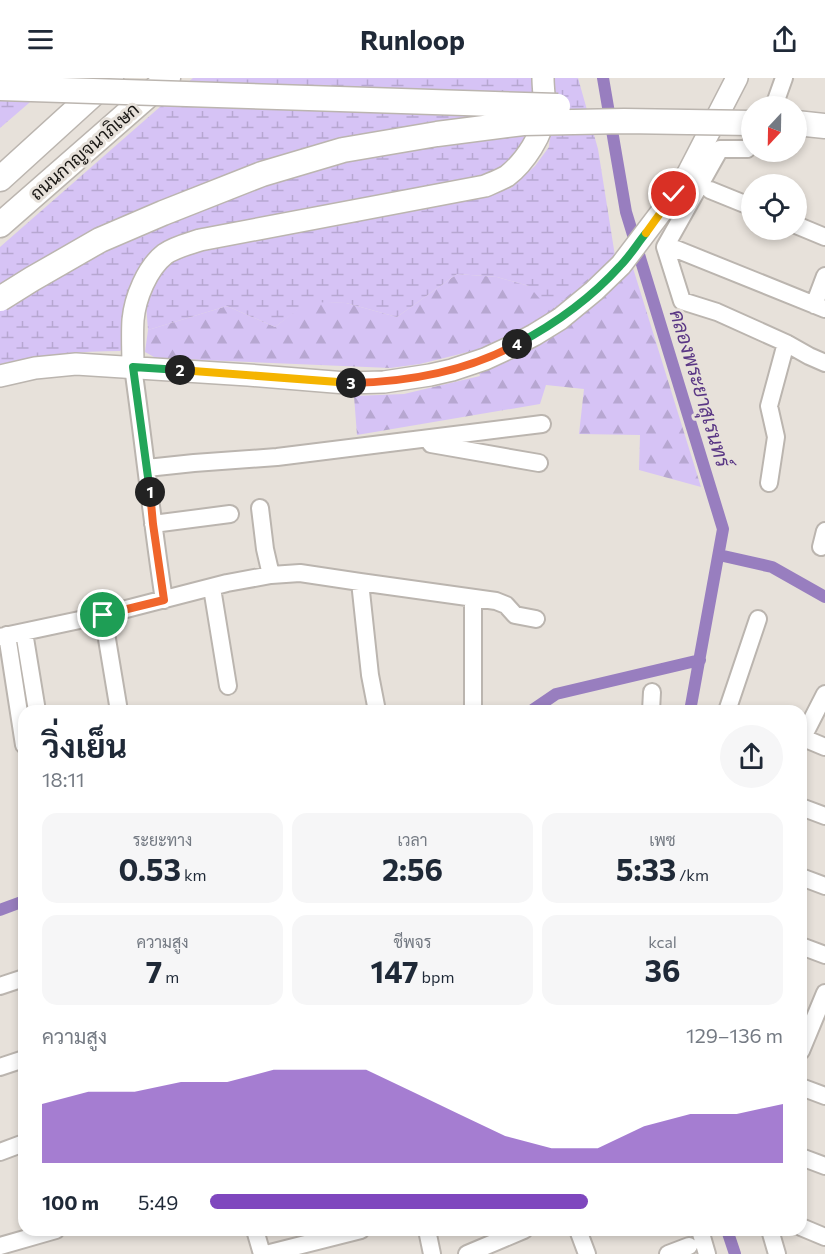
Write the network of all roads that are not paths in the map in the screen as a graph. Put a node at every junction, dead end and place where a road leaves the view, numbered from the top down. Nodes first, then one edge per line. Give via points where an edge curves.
1 (111, 78) edge
2 (168, 78) edge
3 (543, 78) edge
4 (737, 78) edge
5 (784, 78) edge
6 (0, 88) edge
7 (778, 96) edge
8 (741, 119) edge
9 (741, 120) edge
10 (807, 124) edge
11 (825, 126) edge
12 (741, 149) edge
13 (0, 179) edge
14 (710, 190) dead end
15 (741, 203) edge
16 (0, 225) edge
17 (807, 230) edge
18 (825, 237) edge
19 (676, 249) dead end
20 (825, 276) edge
21 (0, 299) edge
22 (820, 307) edge
23 (786, 343) junction
24 (825, 363) edge
25 (133, 367) junction
26 (0, 376) edge
27 (542, 424) dead end
28 (431, 440) junction
29 (539, 463) dead end
30 (147, 471) junction
31 (769, 483) dead end
32 (260, 508) dead end
33 (230, 514) dead end
34 (153, 524) junction
35 (271, 574) junction
36 (360, 582) junction
37 (213, 588) junction
38 (473, 598) junction
39 (164, 600) junction
40 (103, 615) junction
41 (536, 619) dead end
42 (758, 620) dead end
43 (24, 632) junction
44 (4, 636) edge
45 (228, 686) dead end
46 (651, 692) dead end
47 (825, 694) edge
48 (36, 705) edge
49 (118, 705) edge
50 (376, 705) edge
51 (473, 705) edge
52 (651, 705) edge
53 (732, 705) edge
54 (18, 713) edge
55 (807, 728) edge
56 (807, 739) edge
57 (825, 747) edge
58 (807, 809) edge
59 (825, 816) edge
60 (807, 879) edge
61 (825, 886) edge
62 (807, 948) edge
63 (825, 955) edge
64 (18, 980) edge
65 (0, 986) edge
66 (825, 993) edge
67 (813, 1020) edge
68 (807, 1036) edge
69 (18, 1061) edge
70 (0, 1067) edge
71 (807, 1089) edge
72 (825, 1096) edge
73 (18, 1145) edge
74 (0, 1152) edge
75 (807, 1159) edge
76 (825, 1166) edge
77 (807, 1230) edge
78 (36, 1236) edge
79 (257, 1236) edge
80 (337, 1236) edge
81 (428, 1236) edge
82 (510, 1236) edge
83 (580, 1236) edge
84 (772, 1236) edge
85 (696, 1237) edge
86 (825, 1237) edge
87 (0, 1246) edge
88 (264, 1254) edge
89 (432, 1254) edge
90 (467, 1254) edge
91 (587, 1254) edge
92 (668, 1254) edge
93 (707, 1254) edge
94 (777, 1254) edge

1 - 13 highway, ถนนกาญจนาภิเษก
2 - 16 highway, ถนนกาญจนาภิเษก
3 - 25 main road via 545,113 539,133 519,165 505,177 485,186 200,240 165,255 141,287 133,318
4 - 25 main road via 688,172 621,265 560,319 511,347 452,370 384,382 346,383
5 - 7 street
6 - 8 highway, bridge via 640,109
9 - 21 highway, bridge via 524,123 343,150 262,174 100,240
10 - 11 highway
12 - 23 street via 720,149 665,247 682,301
14 - 15 street
17 - 18 street
19 - 22 street
20 - 22 street
23 - 24 street
23 - 31 street via 769,406 776,437
25 - 26 main road via 76,364
25 - 30 street
27 - 28 street
28 - 29 street
28 - 30 street via 278,463
30 - 34 street
32 - 35 street
33 - 34 street
34 - 39 street
35 - 36 street via 300,573
35 - 37 street
36 - 38 street
36 - 50 street
37 - 39 street
37 - 45 street
38 - 41 street via 496,601 515,615
38 - 51 street
39 - 40 street
40 - 43 street
40 - 49 street
42 - 53 street
43 - 44 street
43 - 48 street
44 - 54 street
46 - 52 street
47 - 55 street
56 - 57 street
58 - 59 street
60 - 61 street
62 - 63 street
64 - 65 street
66 - 67 street
67 - 68 street
69 - 70 street
71 - 72 street
73 - 74 street
75 - 76 street
77 - 86 street
78 - 87 street
79 - 88 street
80 - 88 street
81 - 89 street
82 - 90 street
83 - 91 street
84 - 94 street
85 - 92 street
85 - 93 street

